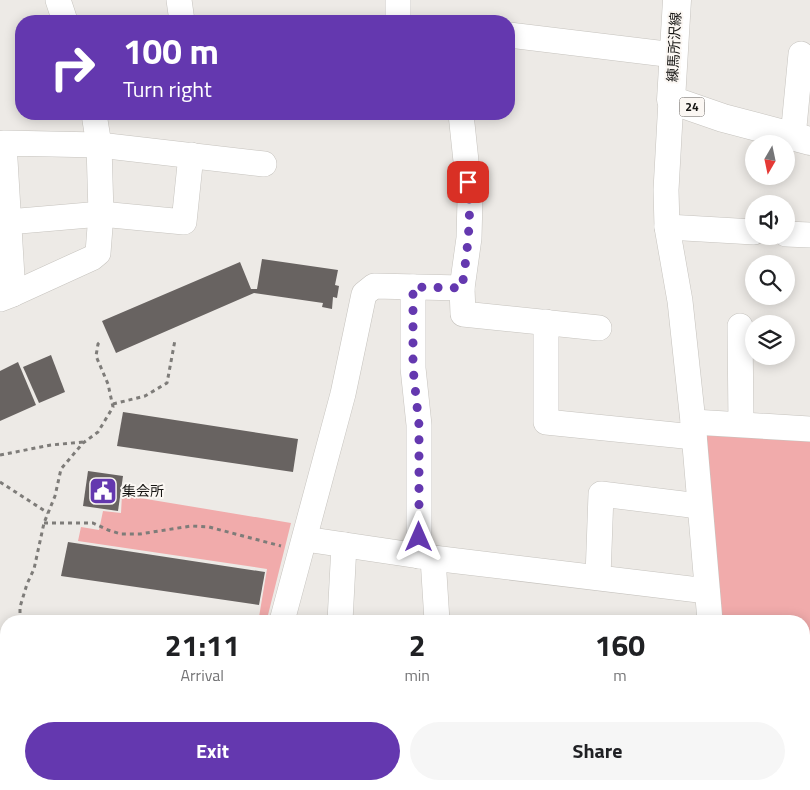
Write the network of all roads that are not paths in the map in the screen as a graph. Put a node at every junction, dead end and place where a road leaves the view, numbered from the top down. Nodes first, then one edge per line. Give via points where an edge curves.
1 (58, 0) edge
2 (179, 0) edge
3 (398, 0) edge
4 (677, 0) edge
5 (64, 15) edge
6 (181, 15) edge
7 (398, 15) edge
8 (515, 36) edge
9 (801, 54) dead end
10 (674, 55) junction
11 (671, 100) junction
12 (95, 120) edge
13 (462, 120) edge
14 (802, 139) edge
15 (99, 145) junction
16 (191, 155) junction
17 (264, 164) dead end
18 (101, 214) junction
19 (8, 222) junction
20 (667, 228) junction
21 (745, 232) edge
22 (795, 234) edge
23 (810, 235) edge
24 (413, 287) junction
25 (462, 288) junction
26 (6, 296) edge
27 (546, 322) junction
28 (740, 326) dead end
29 (598, 328) dead end
30 (741, 424) junction
31 (693, 429) junction
32 (810, 429) edge
33 (699, 506) junction
34 (295, 543) junction
35 (344, 545) junction
36 (426, 557) junction
37 (598, 577) junction
38 (707, 591) junction
39 (283, 615) edge
40 (340, 615) edge
41 (436, 615) edge
42 (709, 615) edge

1 - 5 street
2 - 6 street
3 - 7 street
4 - 10 main road, 練馬所沢線 / 24
8 - 10 street
9 - 14 street
10 - 11 main road, 練馬所沢線 / 24
11 - 14 main road, 練馬所沢線 / 24
11 - 20 street
12 - 15 street
13 - 25 street via 470,199
15 - 16 street
15 - 18 street
15 - 19 street via 4,143
16 - 17 street
16 - 18 street via 184,222
18 - 19 street
18 - 26 street via 98,253
19 - 26 street
20 - 21 street
20 - 31 street via 680,301
22 - 23 street
24 - 25 street
24 - 34 street via 374,286 364,294 343,394
24 - 36 street via 413,368
25 - 27 street via 463,314
27 - 29 street
27 - 31 street via 546,422
28 - 30 street
30 - 31 street
30 - 32 street
31 - 33 street
33 - 37 street via 601,494
33 - 38 street
34 - 35 street
34 - 39 street
35 - 36 street
35 - 40 street
36 - 37 street
36 - 41 street
37 - 38 street
38 - 42 street

